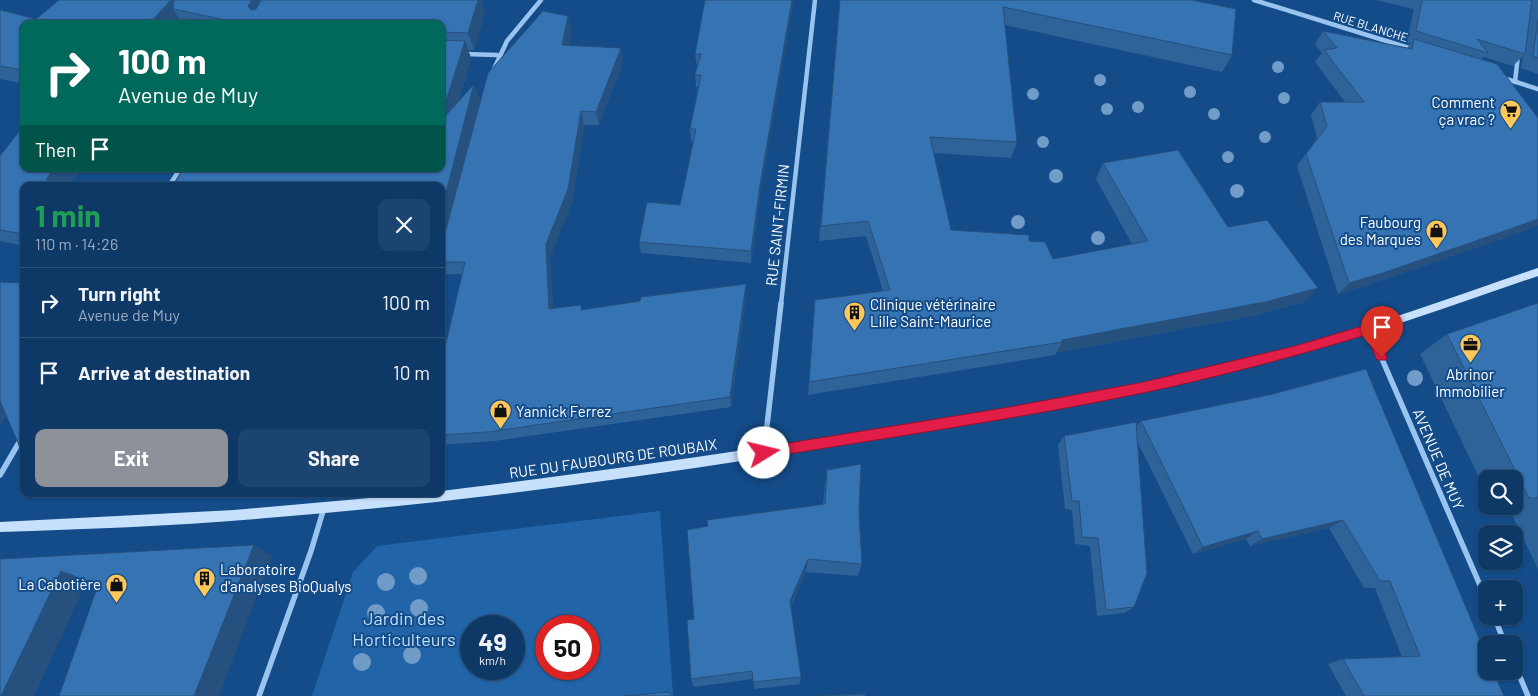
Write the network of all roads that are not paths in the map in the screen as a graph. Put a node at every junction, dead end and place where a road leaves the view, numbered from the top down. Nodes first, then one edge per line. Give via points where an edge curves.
1 (541, 0) edge
2 (815, 0) edge
3 (1254, 0) edge
4 (1520, 46) edge
5 (1418, 51) edge
6 (460, 54) edge
7 (497, 55) junction
8 (493, 72) edge
9 (1499, 77) edge
10 (1515, 82) junction
11 (1538, 89) edge
12 (1538, 272) edge
13 (1369, 329) junction
14 (20, 441) edge
15 (764, 453) junction
16 (0, 475) edge
17 (445, 494) edge
18 (398, 497) edge
19 (384, 498) edge
20 (324, 508) junction
21 (0, 527) edge
22 (1478, 581) edge
23 (1521, 680) edge
24 (258, 696) edge
25 (1528, 696) edge

1 - 7 street
2 - 15 street, RUE SAINT-FIRMIN
3 - 5 street, RUE BLANCHE
4 - 10 street
6 - 7 street
7 - 8 street
9 - 10 street
10 - 11 street
12 - 13 main road, RUE DU FAUBOURG DE ROUBAIX
13 - 15 main road, RUE DU FAUBOURG DE ROUBAIX via 1295,351 1144,388
13 - 22 street, AVENUE DE MUY
14 - 16 street
15 - 17 main road, RUE DU FAUBOURG DE ROUBAIX via 494,490
18 - 19 main road, RUE DU FAUBOURG DE ROUBAIX
19 - 20 main road, RUE DU FAUBOURG DE ROUBAIX
20 - 21 main road, RUE DU FAUBOURG DE ROUBAIX
20 - 24 street
23 - 25 street

